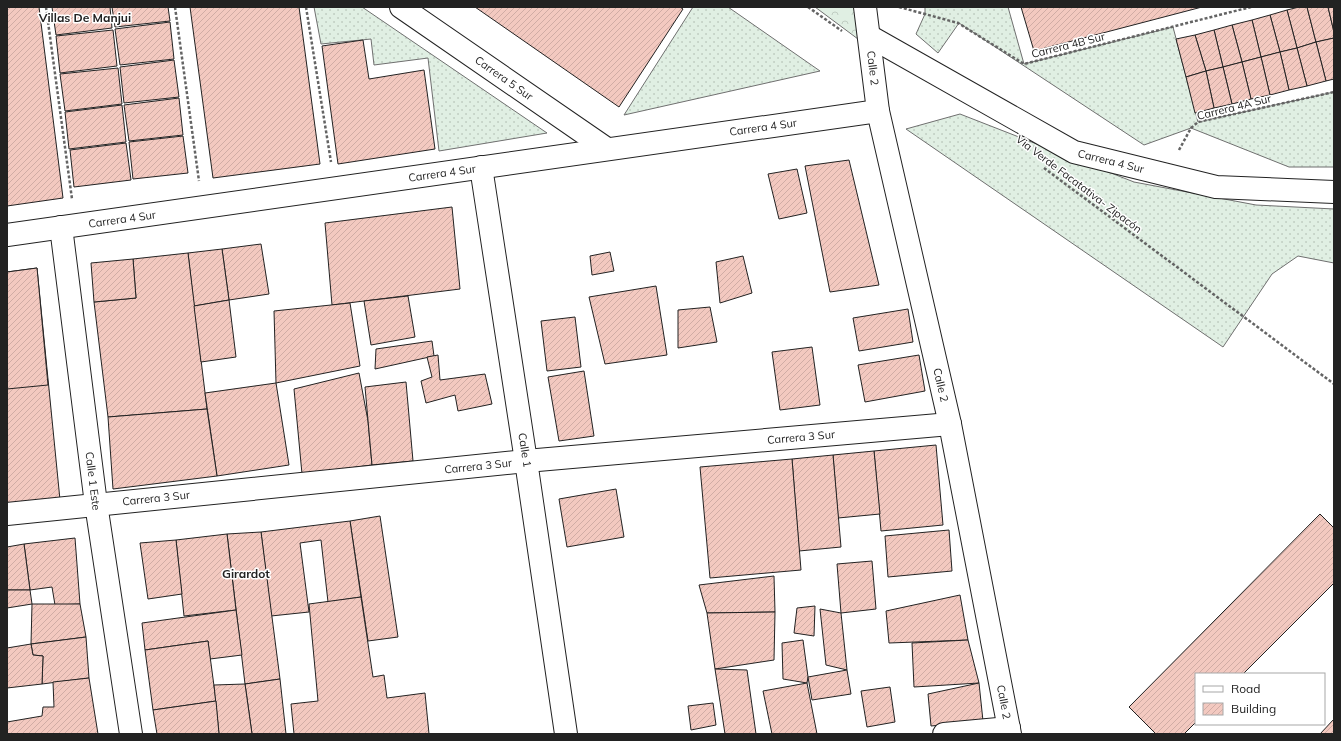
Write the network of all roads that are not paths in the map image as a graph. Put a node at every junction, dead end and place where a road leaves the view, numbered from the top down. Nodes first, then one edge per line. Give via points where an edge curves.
1 (401, 7) edge
2 (865, 7) edge
3 (870, 44) junction
4 (878, 111) junction
5 (606, 149) junction
6 (481, 167) junction
7 (1334, 192) edge
8 (68, 226) junction
9 (7, 235) edge
10 (950, 424) junction
11 (526, 461) junction
12 (96, 504) junction
13 (7, 514) edge
14 (1009, 731) edge
15 (131, 734) edge
16 (566, 734) edge
17 (944, 734) edge

1 - 5 street, Carrera 5 Sur
2 - 3 street, Calle 2
3 - 4 street, Calle 2
3 - 7 street, Carrera 4 Sur via 1074,152 1216,187
4 - 5 street, Carrera 4 Sur
4 - 10 street, Calle 2
5 - 6 street, Carrera 4 Sur
6 - 8 street, Carrera 4 Sur
6 - 11 street, Calle 1
8 - 9 street, Carrera 4 Sur
8 - 12 street, Calle 1 Este
10 - 11 street, Carrera 3 Sur
10 - 14 street, Calle 2
11 - 12 street, Carrera 3 Sur
11 - 16 street, Calle 1
12 - 13 street, Carrera 3 Sur
12 - 15 street, Calle 1 Este
14 - 17 street

